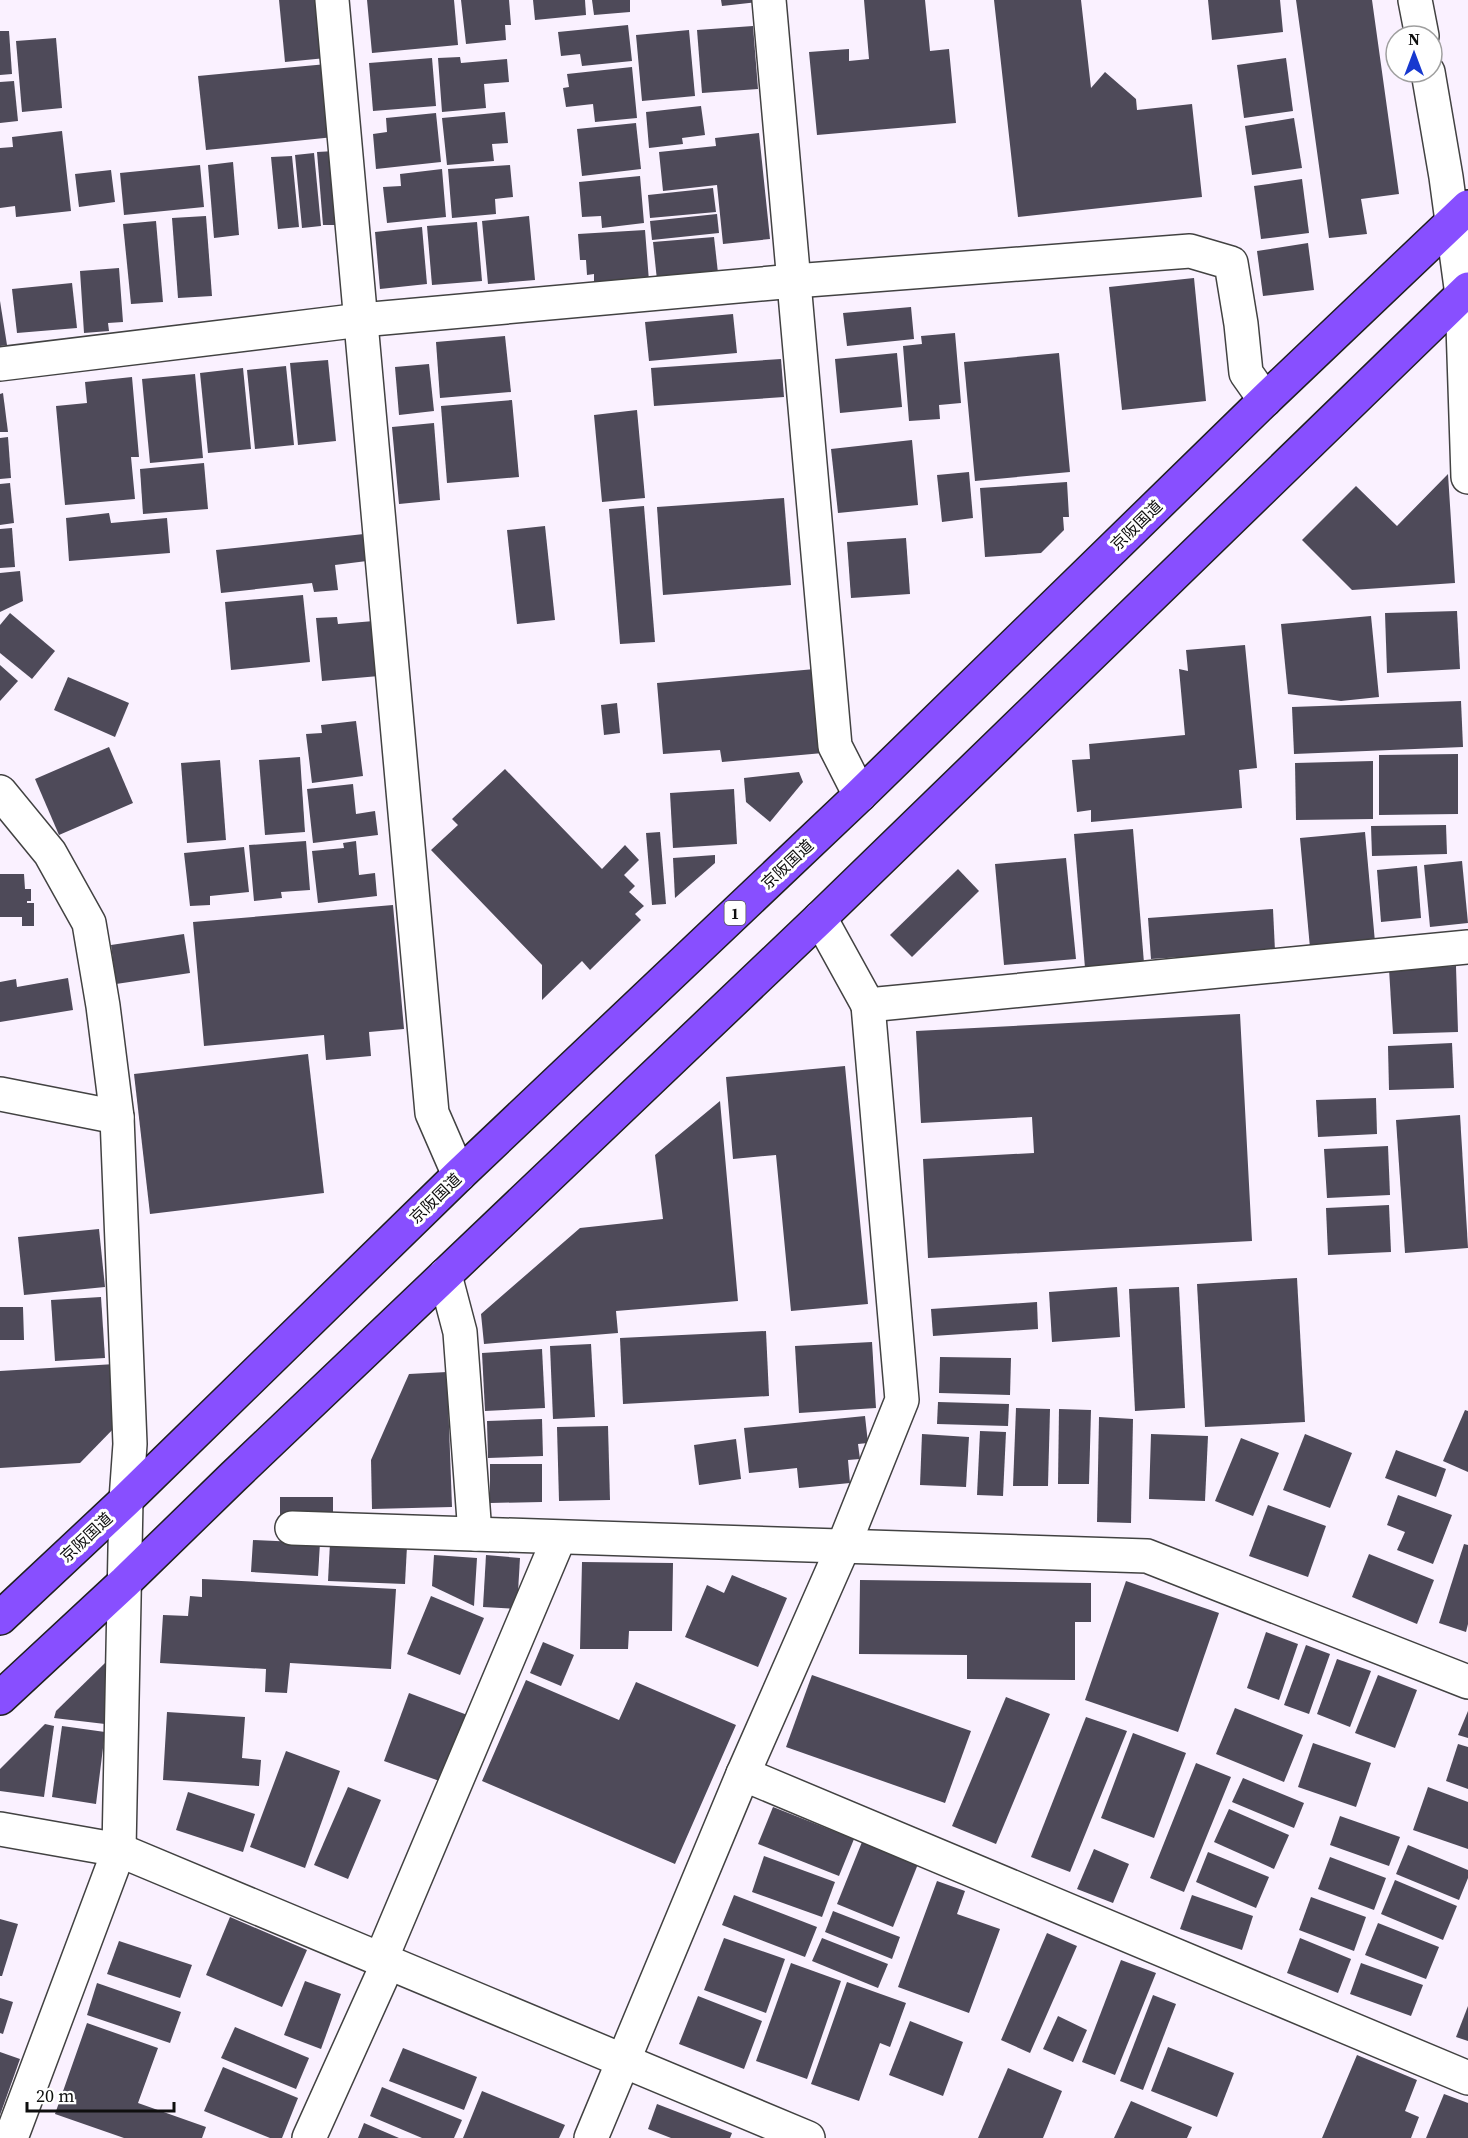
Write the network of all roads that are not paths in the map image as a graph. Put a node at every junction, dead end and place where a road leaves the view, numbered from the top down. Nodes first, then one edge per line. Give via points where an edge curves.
1 (332, 0) edge
2 (769, 0) edge
3 (1415, 0) edge
4 (1420, 24) edge
5 (1430, 84) edge
6 (1460, 214) edge
7 (794, 281) junction
8 (1465, 292) edge
9 (360, 320) junction
10 (0, 364) edge
11 (1265, 400) junction
12 (1468, 477) edge
13 (0, 792) edge
14 (860, 795) junction
15 (820, 918) junction
16 (1468, 947) edge
17 (868, 1005) junction
18 (0, 1094) edge
19 (117, 1117) junction
20 (459, 1175) junction
21 (445, 1275) junction
22 (126, 1500) junction
23 (292, 1528) dead end
24 (475, 1534) junction
25 (559, 1538) junction
26 (843, 1547) junction
27 (125, 1582) junction
28 (0, 1618) edge
29 (1468, 1682) edge
30 (0, 1698) edge
31 (743, 1774) junction
32 (0, 1828) edge
33 (119, 1850) junction
34 (385, 1961) junction
35 (622, 2059) junction
36 (1468, 2078) edge
37 (11, 2138) edge
38 (309, 2138) edge
39 (591, 2138) edge
40 (808, 2138) edge

1 - 9 street
2 - 7 street
3 - 4 street
5 - 6 street via 1446,177
6 - 8 street
6 - 11 highway, 京阪国道 / 1
7 - 9 street
7 - 11 street via 1190,251 1231,263 1246,373
7 - 14 street via 835,746
8 - 12 street
8 - 15 highway
9 - 10 street
9 - 20 street via 432,1113
11 - 14 highway, 京阪国道 / 1
13 - 19 street via 50,854 89,923
14 - 20 highway, 京阪国道 / 1
15 - 17 street
15 - 21 highway
16 - 17 street
17 - 26 street via 902,1400
18 - 19 street
19 - 22 street via 130,1444
20 - 22 highway, 京阪国道 / 1
21 - 24 street via 460,1332
21 - 27 highway
22 - 27 street
22 - 28 highway, 京阪国道 / 1
23 - 24 street
24 - 25 street
25 - 26 street
25 - 34 street
26 - 29 street via 1147,1556
26 - 31 street
27 - 30 highway
27 - 33 street
31 - 35 street
31 - 36 street
32 - 33 street
33 - 34 street
33 - 37 street
34 - 35 street
34 - 38 street
35 - 39 street
35 - 40 street

